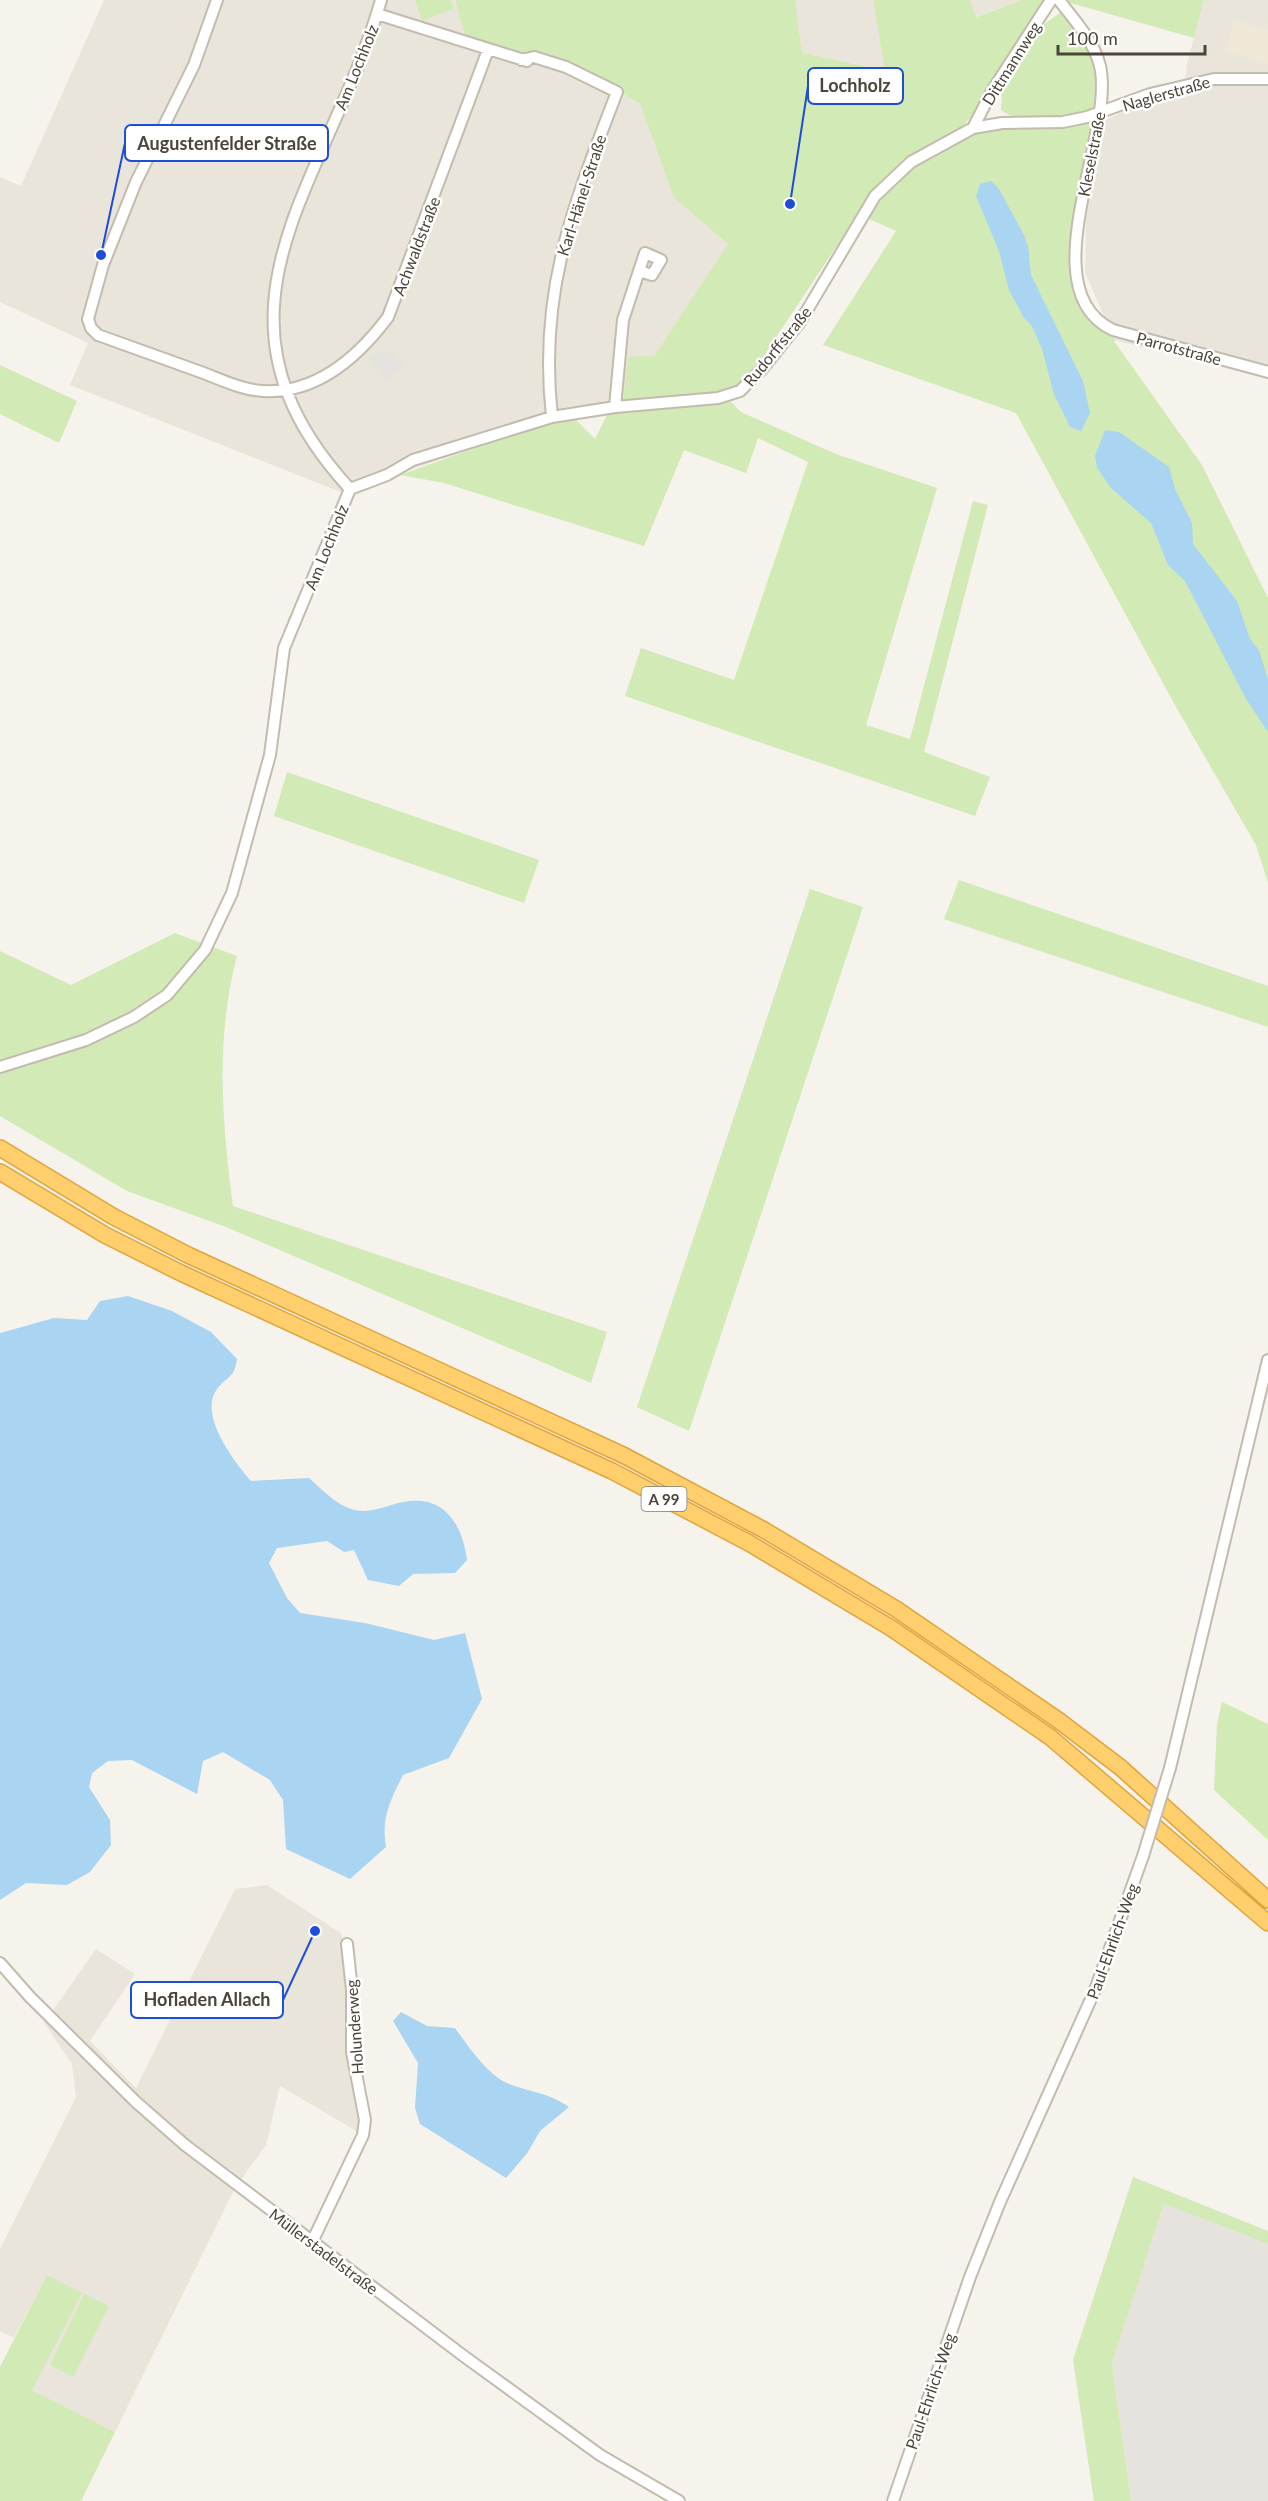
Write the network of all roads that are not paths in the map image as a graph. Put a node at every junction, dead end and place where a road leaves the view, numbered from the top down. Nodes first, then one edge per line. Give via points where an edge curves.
1 (218, 0) edge
2 (381, 0) edge
3 (1051, 0) edge
4 (1059, 0) edge
5 (377, 15) junction
6 (488, 50) junction
7 (1268, 79) edge
8 (1100, 112) junction
9 (973, 128) junction
10 (639, 271) dead end
11 (1094, 315) joint
12 (1268, 372) edge
13 (284, 389) junction
14 (615, 407) junction
15 (552, 417) junction
16 (350, 489) junction
17 (0, 1067) edge
18 (0, 1148) edge
19 (0, 1172) edge
20 (1268, 1360) edge
21 (1268, 1900) edge
22 (1268, 1923) edge
23 (347, 1944) dead end
24 (0, 1963) edge
25 (312, 2242) junction
26 (679, 2501) edge
27 (893, 2501) edge

1 - 13 street, Achwaldstraße via 194,65 121,216 88,318 90,328 98,335 250,389
2 - 5 street, Am Lochholz
3 - 9 street, Dittmannweg via 992,91
4 - 8 street, Kleselstraße via 1084,34 1100,66
5 - 6 street, Karl-Hänel-Straße
5 - 13 street, Am Lochholz via 282,250 276,274 274,328
6 - 13 street, Achwaldstraße via 388,317 351,360 314,381
6 - 15 street, Karl-Hänel-Straße via 566,67 617,92 573,210 556,273 547,347
7 - 8 street, Naglerstraße via 1202,81
8 - 9 street, Rudorffstraße via 1063,122 1002,123
8 - 11 street, Kleselstraße via 1075,249 1078,282
9 - 14 street, Rudorffstraße via 911,162 875,196 806,313 740,391 718,398
10 - 14 street via 623,320
11 - 12 street, Parrotstraße via 1113,330
13 - 16 street, Am Lochholz via 304,429
14 - 15 street, Rudorffstraße
15 - 16 street, Rudorffstraße via 413,460
16 - 17 street, Am Lochholz via 284,648 270,755 232,893 205,950 167,995 134,1017 86,1040
18 - 21 highway, A 99 via 114,1217 188,1255 623,1455 764,1530 896,1609 1058,1720 1120,1767
19 - 22 highway, A 99 via 105,1235 171,1268 612,1471 759,1549 891,1628 1050,1737
20 - 27 street, Paul-Ehrlich-Weg, bridge via 1170,1768 1143,1856 1095,1990 970,2277
23 - 25 street, Holunderweg via 352,2052 365,2120 363,2135
24 - 25 street, Müllerstadelstraße via 136,2102 184,2145
25 - 26 street, Müllerstadelstraße via 600,2455

